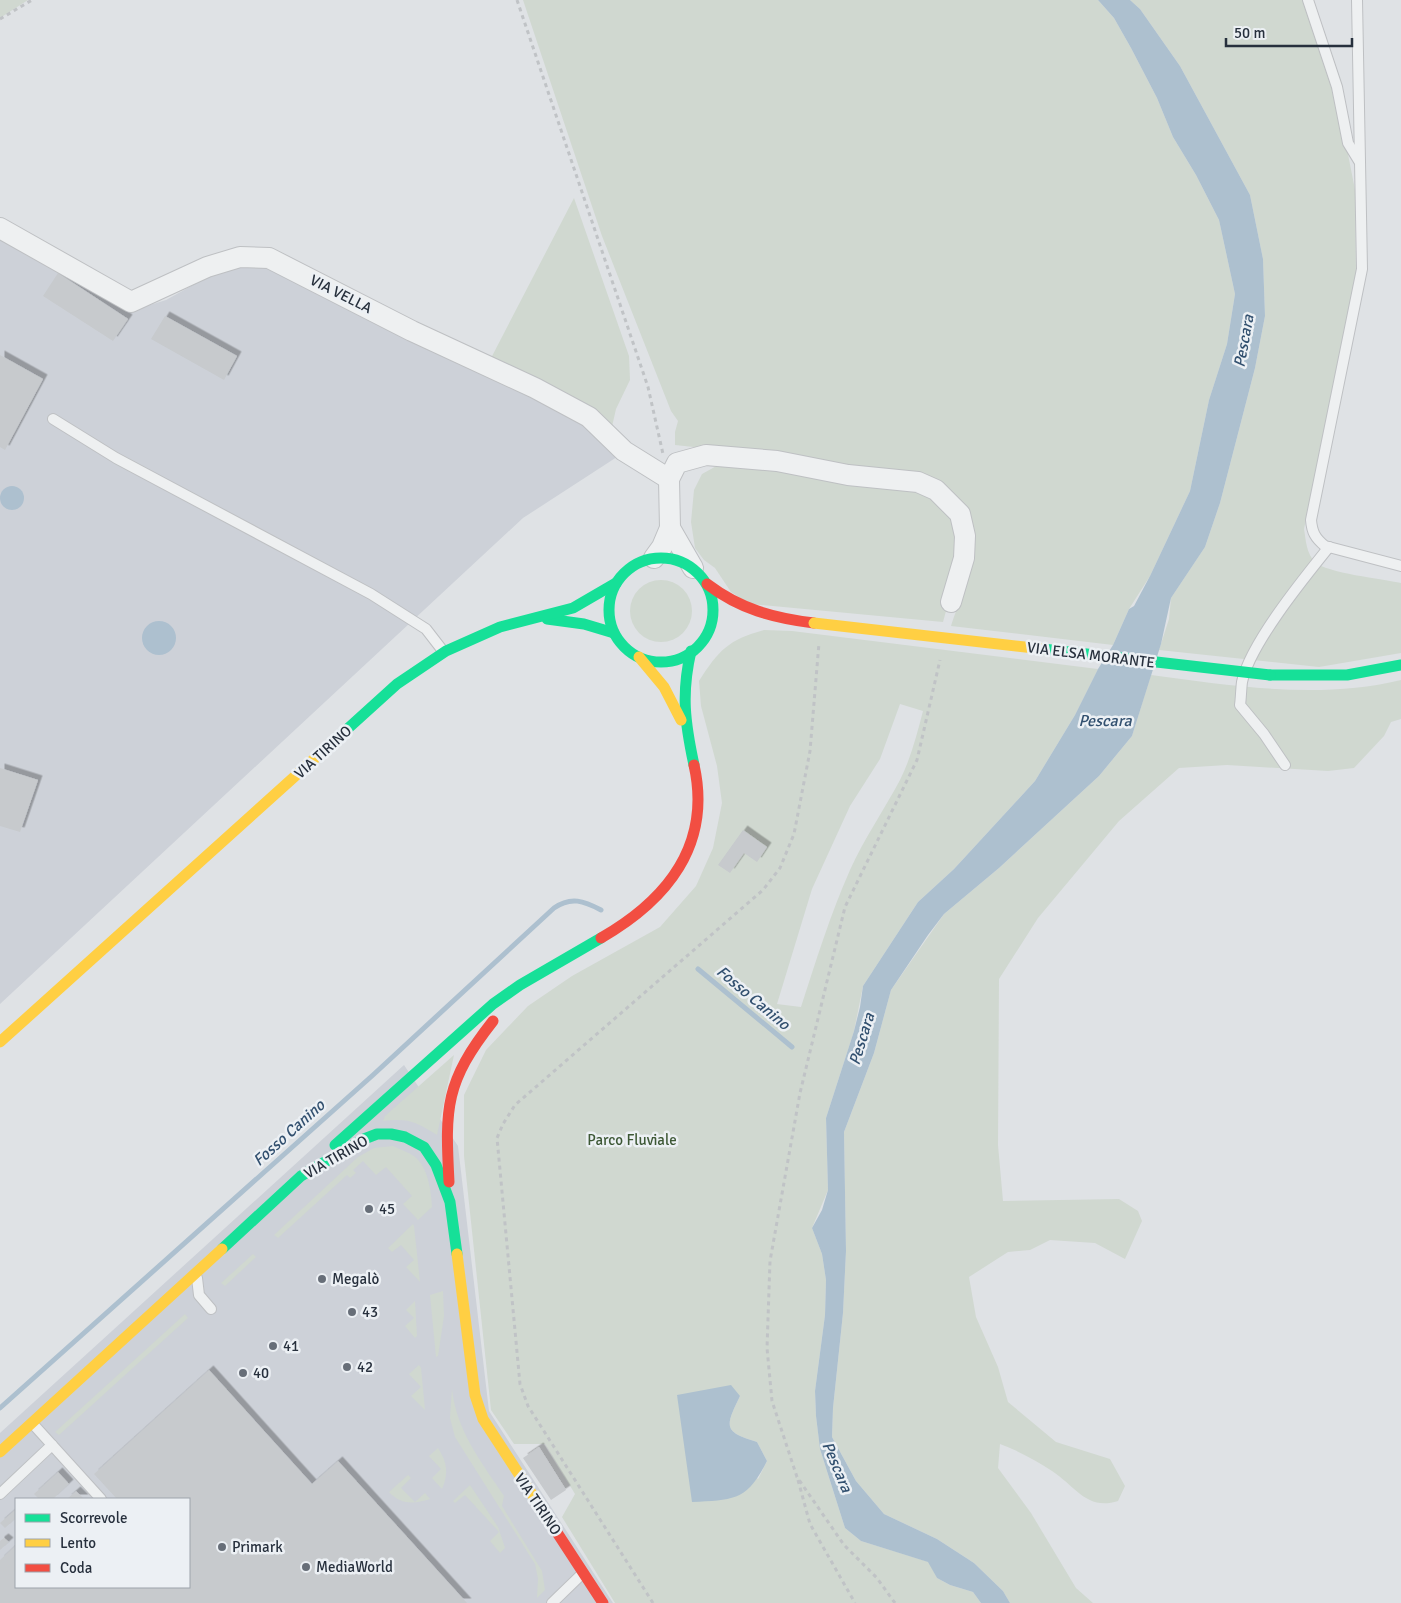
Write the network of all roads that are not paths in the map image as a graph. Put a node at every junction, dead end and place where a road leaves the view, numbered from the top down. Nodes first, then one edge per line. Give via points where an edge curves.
1 (1308, 0) edge
2 (1357, 0) edge
3 (1360, 162) junction
4 (0, 228) edge
5 (53, 419) dead end
6 (669, 479) junction
7 (670, 528) junction
8 (1329, 547) junction
9 (654, 558) junction
10 (1401, 566) edge
11 (693, 568) junction
12 (616, 583) junction
13 (707, 584) junction
14 (951, 602) dead end
15 (533, 618) junction
16 (780, 619) junction
17 (752, 623) dead end
18 (719, 632) dead end
19 (614, 633) junction
20 (704, 638) junction
21 (692, 651) junction
22 (444, 652) junction
23 (639, 657) junction
24 (1401, 664) edge
25 (689, 743) junction
26 (1285, 765) dead end
27 (528, 979) junction
28 (0, 1042) edge
29 (301, 1176) junction
30 (450, 1202) junction
31 (199, 1270) junction
32 (211, 1308) dead end
33 (32, 1423) junction
34 (52, 1445) junction
35 (0, 1452) edge
36 (0, 1494) edge
37 (99, 1498) edge
38 (583, 1572) junction
39 (552, 1603) edge
40 (603, 1603) edge

1 - 3 lane via 1337,87 1348,143
2 - 3 lane
3 - 8 lane via 1362,269 1311,520 1316,539
4 - 6 street, VIA VELLA via 131,302 207,267 240,257 269,258 589,417 624,451
5 - 22 lane via 116,458 370,594 426,629
6 - 7 street
6 - 14 street via 678,463 706,455 777,461 918,482 936,490 960,514 966,536 964,558
7 - 9 street
7 - 11 street
8 - 10 lane
8 - 26 lane via 1300,582 1259,645 1242,682 1240,705
9 - 11 street via 675,559
9 - 12 street via 632,566
11 - 13 street
12 - 15 street, VIA TIRINO via 575,607
12 - 19 street via 609,607
13 - 16 street, VIA ELSA MORANTE via 744,609
13 - 20 street via 713,607
15 - 19 street, VIA TIRINO via 564,620
15 - 22 street, VIA TIRINO via 473,637
16 - 17 street, VIA ELSA MORANTE
16 - 24 street, VIA ELSA MORANTE, bridge via 1270,675 1346,675
18 - 20 street
19 - 23 street via 624,647
20 - 21 street
21 - 23 street via 671,661
21 - 25 street via 683,693
22 - 28 street, VIA TIRINO via 397,684
23 - 25 street via 670,697
25 - 27 street via 700,784 699,818 690,848 676,874 641,913
27 - 29 street via 494,1004
27 - 30 street via 478,1039 455,1076 447,1112
29 - 30 street, VIA TIRINO via 364,1139 377,1134 391,1134 412,1140 424,1148 436,1165
29 - 31 street, VIA TIRINO
30 - 38 street, VIA TIRINO via 474,1386 483,1419
31 - 32 lane via 198,1290
31 - 33 street, VIA TIRINO
33 - 34 lane
33 - 35 street, VIA TIRINO
34 - 36 lane
34 - 37 lane
38 - 39 lane
38 - 40 street, VIA TIRINO

